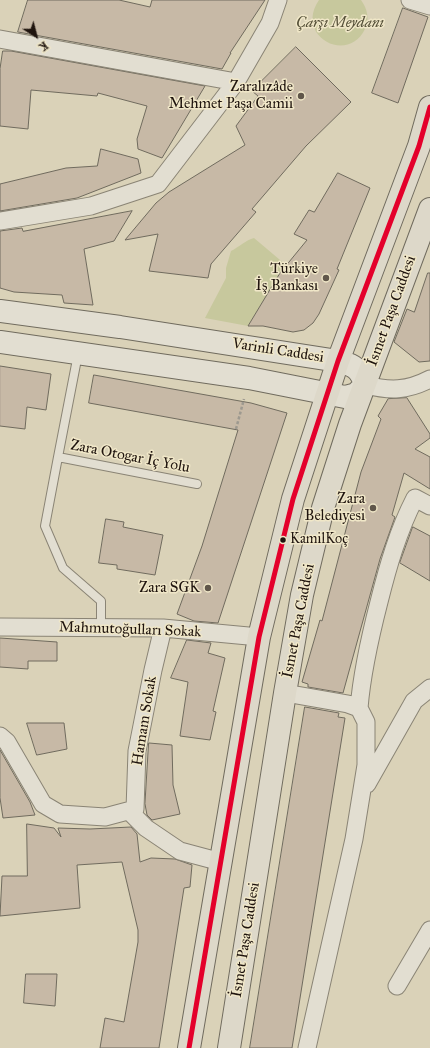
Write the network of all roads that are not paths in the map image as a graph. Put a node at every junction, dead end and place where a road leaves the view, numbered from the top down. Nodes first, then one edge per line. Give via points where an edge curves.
1 (278, 0) edge
2 (410, 0) edge
3 (430, 6) edge
4 (0, 39) edge
5 (236, 82) junction
6 (430, 106) edge
7 (430, 209) edge
8 (0, 221) edge
9 (0, 311) edge
10 (0, 342) edge
11 (78, 353) junction
12 (338, 361) junction
13 (430, 379) edge
14 (365, 385) junction
15 (327, 394) junction
16 (58, 457) junction
17 (197, 484) dead end
18 (430, 506) edge
19 (0, 627) edge
20 (163, 628) junction
21 (101, 629) junction
22 (259, 637) junction
23 (430, 688) edge
24 (285, 693) junction
25 (359, 708) junction
26 (0, 736) edge
27 (361, 794) junction
28 (129, 810) junction
29 (221, 862) junction
30 (430, 930) edge
31 (397, 986) dead end
32 (189, 1048) edge
33 (228, 1048) edge
34 (307, 1048) edge

1 - 5 street via 270,23
2 - 3 street
4 - 5 street
5 - 8 street via 158,184 91,206
6 - 12 highway via 419,146
7 - 14 highway, İsmet Paşa Caddesi
9 - 12 main road, Varinli Caddesi
10 - 11 main road, Varinli Caddesi
11 - 15 main road, Varinli Caddesi via 248,378
11 - 16 lane, Zara Otogar İç Yolu
12 - 14 main road, Varinli Caddesi via 356,366
12 - 15 highway
13 - 14 street via 413,387 383,390
14 - 15 main road, Varinli Caddesi via 356,394 345,397
14 - 24 highway, İsmet Paşa Caddesi via 323,508 302,595
15 - 22 highway via 294,499
16 - 17 lane, Zara Otogar İç Yolu
16 - 21 lane, Zara Otogar İç Yolu via 45,526 63,568 101,600
18 - 25 street via 415,498 390,558 361,681
19 - 21 street, Mahmutoğulları Sokak
20 - 21 street, Mahmutoğulları Sokak
20 - 22 street, Mahmutoğulları Sokak
20 - 28 street, Hamam Sokak via 137,751 135,809
22 - 29 highway
23 - 27 street via 414,701
24 - 25 street
24 - 33 highway, İsmet Paşa Caddesi
25 - 27 street via 366,722 366,765
26 - 28 street via 7,742 43,804 60,814 106,817
27 - 34 street via 337,917
28 - 29 street via 146,828 180,851
29 - 32 highway
30 - 31 street

